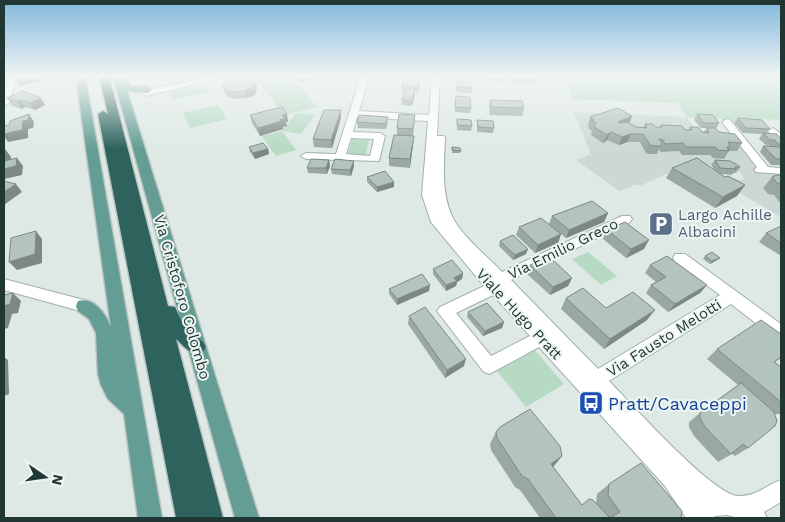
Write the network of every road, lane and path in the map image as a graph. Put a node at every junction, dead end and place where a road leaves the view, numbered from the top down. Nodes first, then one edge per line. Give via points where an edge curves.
1 (84, 100) edge
2 (100, 100) edge
3 (110, 100) edge
4 (125, 100) edge
5 (134, 100) edge
6 (357, 100) edge
7 (434, 100) edge
8 (442, 100) edge
9 (353, 114) junction
10 (129, 116) junction
11 (432, 118) junction
12 (726, 122) dead end
13 (773, 130) dead end
14 (347, 135) junction
15 (781, 139) edge
16 (306, 156) dead end
17 (340, 157) junction
18 (781, 171) edge
19 (626, 218) dead end
20 (148, 255) junction
21 (680, 258) dead end
22 (497, 283) junction
23 (4, 284) edge
24 (731, 296) junction
25 (84, 306) joint
26 (781, 332) edge
27 (541, 338) junction
28 (197, 348) junction
29 (596, 380) junction
30 (134, 411) junction
31 (781, 490) edge
32 (739, 510) edge
33 (150, 518) edge
34 (188, 518) edge
35 (211, 518) edge
36 (247, 518) edge
37 (697, 518) edge
38 (702, 518) edge

1 - 30 main road
2 - 34 highway
3 - 20 highway, Via Cristoforo Colombo
4 - 10 main road, Via Cristoforo Colombo
5 - 10 main road
6 - 9 street
7 - 11 street, Viale Hugo Pratt
8 - 22 street, Viale Hugo Pratt via 440,201 453,229
9 - 11 street
9 - 14 street
10 - 28 main road, Via Cristoforo Colombo
11 - 22 street, Viale Hugo Pratt via 428,184 431,209 447,236
12 - 18 street via 763,170
13 - 15 street
14 - 17 street
14 - 17 street via 380,136 375,159
16 - 17 street
19 - 22 street, Via Emilio Greco
20 - 28 highway via 174,325
20 - 35 highway, Via Cristoforo Colombo
21 - 24 street
22 - 27 street, Viale Hugo Pratt
22 - 27 street, Via Emilio Greco via 445,311 489,366
22 - 29 street, Viale Hugo Pratt
23 - 25 street
24 - 26 street
24 - 29 street, Via Fausto Melotti
25 - 30 main road via 96,315 103,326 113,390
27 - 37 street, Viale Hugo Pratt via 672,479
28 - 36 main road, Via Cristoforo Colombo
29 - 32 street, Viale Hugo Pratt via 692,480
30 - 33 main road
31 - 32 street via 766,501
32 - 38 street via 708,508

